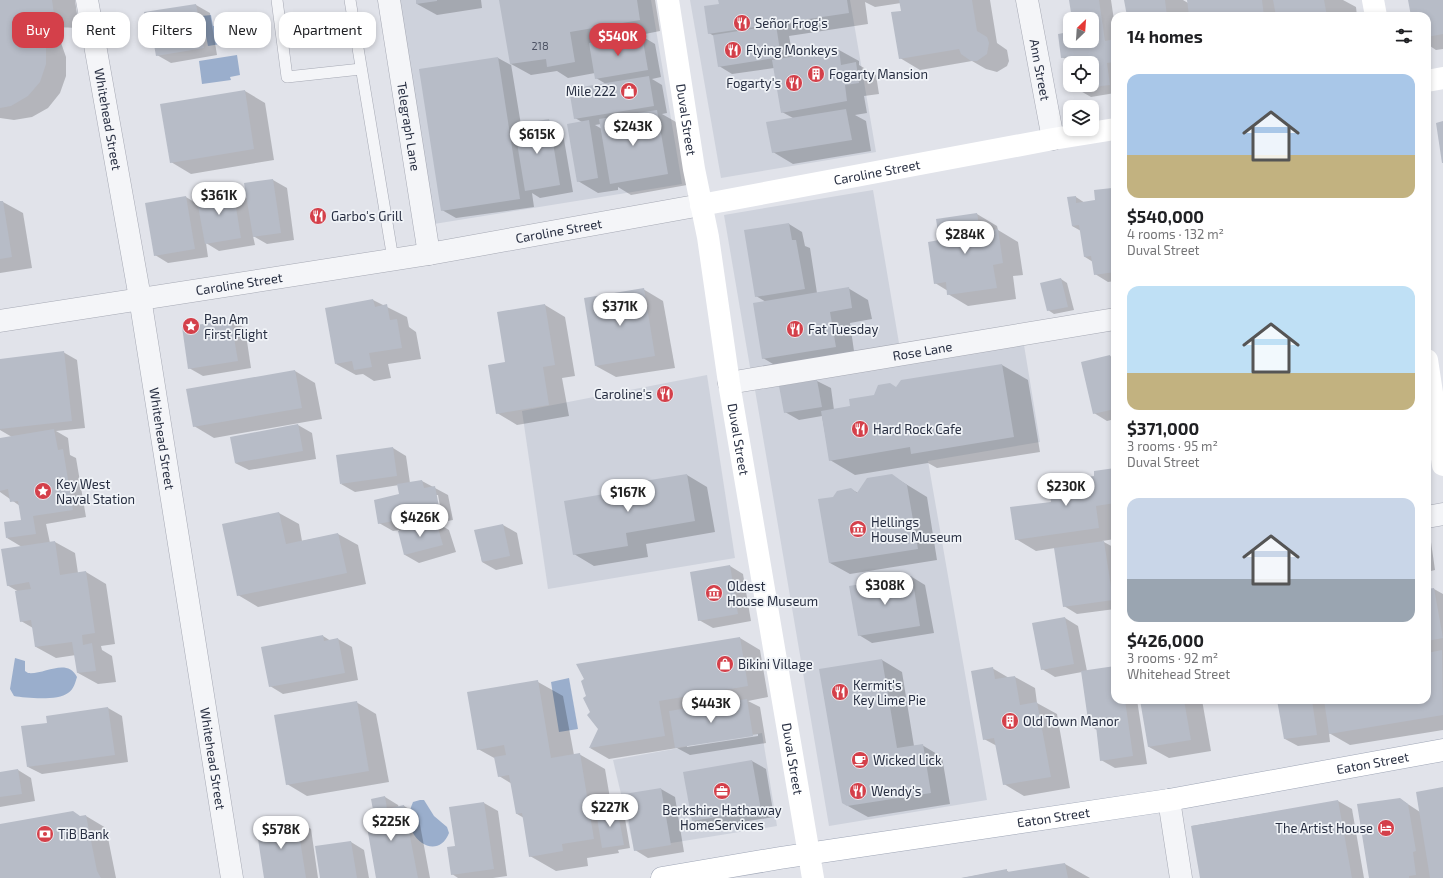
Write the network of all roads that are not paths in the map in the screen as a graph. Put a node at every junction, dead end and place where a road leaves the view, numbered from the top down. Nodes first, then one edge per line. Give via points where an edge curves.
1 (87, 0) edge
2 (277, 0) edge
3 (350, 0) edge
4 (389, 0) edge
5 (668, 0) edge
6 (1027, 0) edge
7 (1373, 0) edge
8 (1375, 12) edge
9 (361, 69) junction
10 (1443, 78) edge
11 (1431, 80) edge
12 (1111, 130) edge
13 (1053, 139) junction
14 (701, 205) junction
15 (429, 254) junction
16 (393, 259) junction
17 (140, 298) junction
18 (1111, 320) edge
19 (0, 321) edge
20 (729, 382) junction
21 (1431, 416) edge
22 (1433, 444) edge
23 (1443, 465) edge
24 (1443, 514) edge
25 (1431, 516) edge
26 (1443, 750) edge
27 (1169, 800) junction
28 (809, 854) junction
29 (232, 878) edge
30 (662, 878) edge
31 (813, 878) edge
32 (1181, 878) edge

1 - 17 street, Whitehead Street
2 - 9 lane via 287,77
3 - 9 lane
4 - 15 street, Telegraph Lane
5 - 14 street, Duval Street
6 - 13 street, Ann Street
7 - 8 street
9 - 16 lane
10 - 11 street
12 - 13 street, Caroline Street
13 - 14 street, Caroline Street
14 - 15 street, Caroline Street
14 - 20 street, Duval Street
15 - 16 street, Caroline Street
16 - 17 street, Caroline Street
17 - 19 street, Caroline Street
17 - 29 street, Whitehead Street
18 - 20 street, Rose Lane
20 - 28 street, Duval Street
21 - 22 street
22 - 23 street
24 - 25 street
26 - 27 street, Eaton Street
27 - 28 street, Eaton Street
27 - 32 street
28 - 30 street, Eaton Street
28 - 31 street, Duval Street

